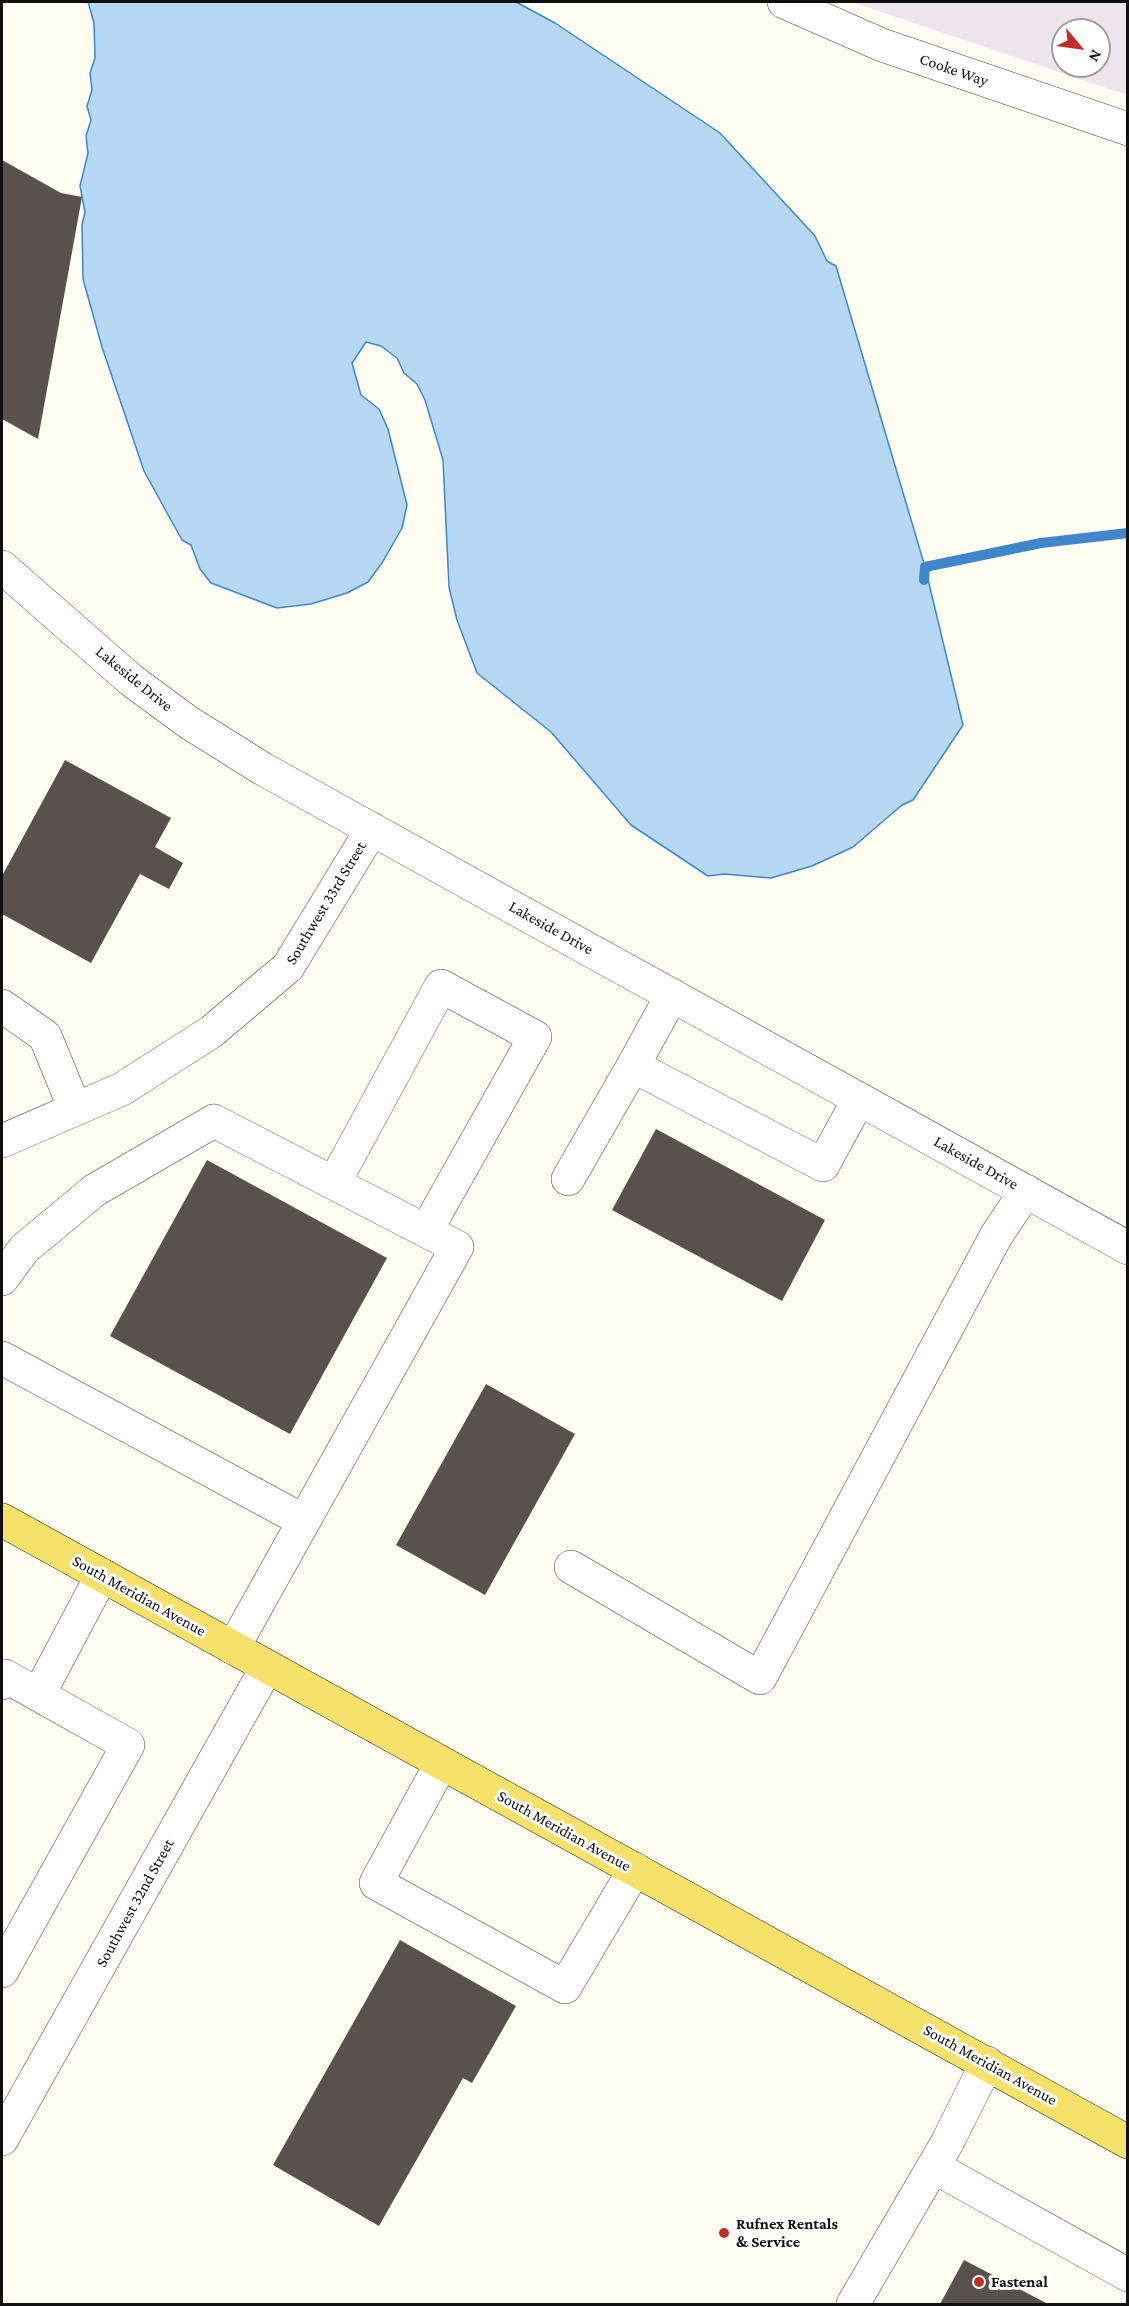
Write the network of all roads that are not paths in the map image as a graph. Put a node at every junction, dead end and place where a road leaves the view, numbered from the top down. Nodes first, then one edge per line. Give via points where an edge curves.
1 (794, 4) edge
2 (1128, 129) edge
3 (2, 567) edge
4 (372, 829) junction
5 (672, 995) junction
6 (2, 1007) edge
7 (633, 1066) junction
8 (859, 1099) junction
9 (75, 1109) junction
10 (2, 1141) edge
11 (568, 1179) dead end
12 (334, 1184) junction
13 (1026, 1191) junction
14 (426, 1231) junction
15 (1128, 1248) edge
16 (2, 1279) edge
17 (2, 1358) edge
18 (2, 1520) edge
19 (304, 1521) junction
20 (571, 1567) dead end
21 (102, 1575) junction
22 (233, 1648) junction
23 (267, 1667) junction
24 (2, 1683) edge
25 (39, 1694) junction
26 (441, 1764) junction
27 (635, 1869) junction
28 (2, 1971) edge
29 (987, 2063) junction
30 (2, 2139) edge
31 (1128, 2142) edge
32 (934, 2167) junction
33 (1128, 2275) edge
34 (853, 2304) edge

1 - 2 street, Cooke Way via 882,45
3 - 4 street, Lakeside Drive via 131,680 188,722
4 - 5 street, Lakeside Drive
4 - 9 street, Southwest 33rd Street via 288,968 211,1032 122,1089
5 - 7 street
5 - 8 street, Lakeside Drive
6 - 9 street via 45,1036
7 - 8 street via 823,1165
7 - 11 street
8 - 13 street, Lakeside Drive
9 - 10 street, Southwest 33rd Street
12 - 14 street
12 - 14 street via 441,986 536,1037
12 - 16 street via 214,1121 95,1190 24,1249
13 - 15 street, Lakeside Drive
13 - 20 street via 996,1236 760,1678
14 - 19 street via 457,1247
17 - 19 street
18 - 21 main road, South Meridian Avenue
19 - 22 street
21 - 22 main road, South Meridian Avenue
21 - 25 street
22 - 23 main road, South Meridian Avenue
23 - 26 main road, South Meridian Avenue
23 - 30 street, Southwest 32nd Street
24 - 25 street via 5,1676
25 - 28 street via 128,1744
26 - 27 main road, South Meridian Avenue
26 - 27 street via 376,1883 555,1982 565,1987
27 - 29 main road, South Meridian Avenue
29 - 31 main road, South Meridian Avenue
29 - 32 street
32 - 33 street
32 - 34 street

